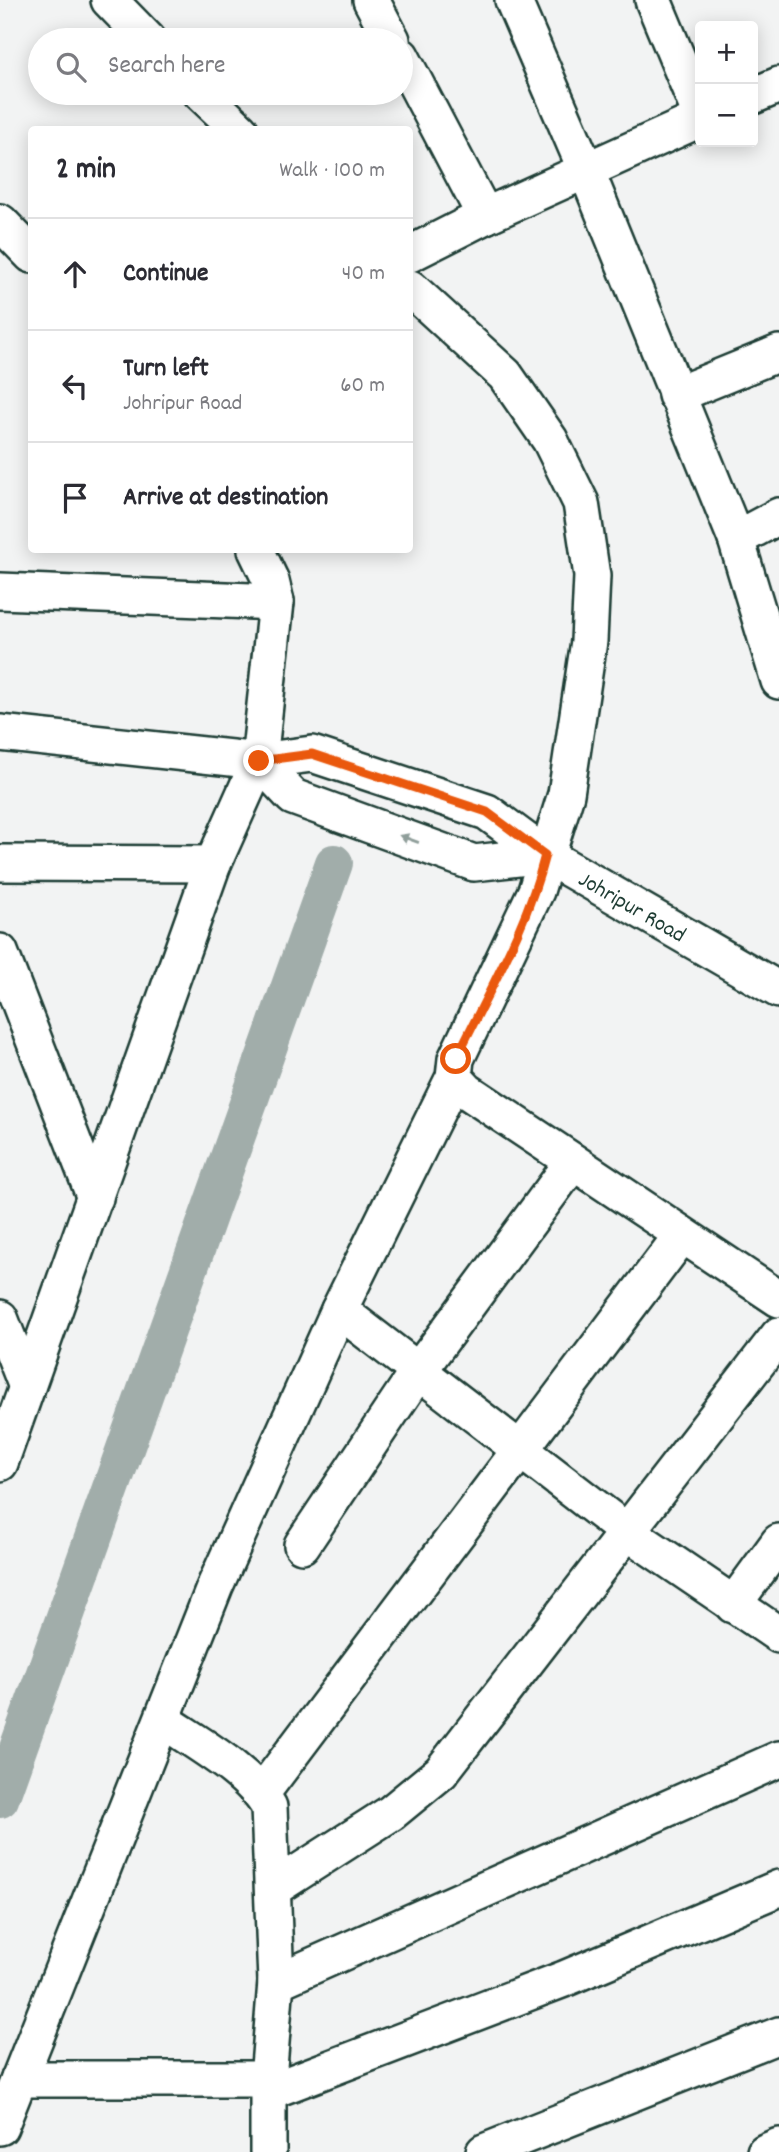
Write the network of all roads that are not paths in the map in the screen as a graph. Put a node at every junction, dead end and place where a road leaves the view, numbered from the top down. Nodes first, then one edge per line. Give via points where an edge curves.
1 (109, 0) edge
2 (371, 0) edge
3 (513, 0) edge
4 (653, 0) edge
5 (136, 28) edge
6 (386, 28) edge
7 (413, 79) edge
8 (779, 85) edge
9 (758, 94) edge
10 (695, 101) edge
11 (214, 105) edge
12 (695, 121) edge
13 (236, 126) edge
14 (586, 170) junction
15 (485, 216) junction
16 (0, 222) edge
17 (28, 251) edge
18 (413, 252) edge
19 (413, 291) edge
20 (779, 353) edge
21 (676, 395) junction
22 (779, 516) edge
23 (736, 539) junction
24 (257, 553) edge
25 (0, 591) edge
26 (276, 603) junction
27 (777, 660) edge
28 (0, 733) edge
29 (259, 761) junction
30 (545, 855) junction
31 (0, 863) edge
32 (213, 864) junction
33 (0, 952) edge
34 (779, 990) edge
35 (454, 1077) junction
36 (573, 1162) junction
37 (95, 1198) junction
38 (682, 1235) junction
39 (779, 1300) edge
40 (339, 1310) junction
41 (2, 1331) edge
42 (779, 1335) edge
43 (417, 1373) junction
44 (27, 1387) junction
45 (519, 1450) junction
46 (0, 1463) edge
47 (626, 1531) junction
48 (779, 1542) edge
49 (302, 1545) dead end
50 (733, 1605) junction
51 (779, 1635) edge
52 (163, 1720) junction
53 (779, 1759) edge
54 (261, 1794) junction
55 (274, 1888) junction
56 (779, 1888) edge
57 (276, 1982) junction
58 (779, 2035) edge
59 (19, 2079) junction
60 (268, 2085) junction
61 (0, 2127) edge
62 (779, 2146) edge
63 (268, 2152) edge
64 (484, 2152) edge
65 (765, 2152) edge

1 - 5 street
2 - 6 street
3 - 14 street
4 - 10 street
7 - 15 street
8 - 9 street
11 - 13 street
12 - 14 street
14 - 15 street
14 - 21 street
15 - 18 street
16 - 17 street
19 - 30 street via 505,375 550,440 581,503 592,576 589,641 566,793
20 - 21 street
21 - 23 street
22 - 23 street
23 - 27 street
24 - 26 street
25 - 26 street
26 - 29 street
28 - 29 street, Johripur Road
29 - 30 street, Johripur Road via 312,754 487,812
30 -> 29 street via 474,863 293,797
29 - 32 street
30 - 34 street, Johripur Road
30 - 35 street via 536,891 456,1059
31 - 32 street
32 - 37 street
33 - 37 street
35 - 36 street via 467,1091
35 - 40 street
36 - 38 street
36 - 43 street
37 - 44 street
38 - 39 street
38 - 45 street
40 - 43 street
40 - 52 street via 215,1586
41 - 44 street
42 - 47 street
43 - 45 street
43 - 49 street
44 - 46 street
45 - 47 street
45 - 54 street
47 - 50 street
47 - 55 street via 442,1772 391,1813
48 - 50 street
50 - 51 street
52 - 54 street
52 - 59 street
53 - 57 street
54 - 55 street via 271,1821
55 - 57 street
56 - 60 street via 564,1979
57 - 60 street
58 - 64 street
59 - 60 street
59 - 61 street
60 - 63 street
62 - 65 street

